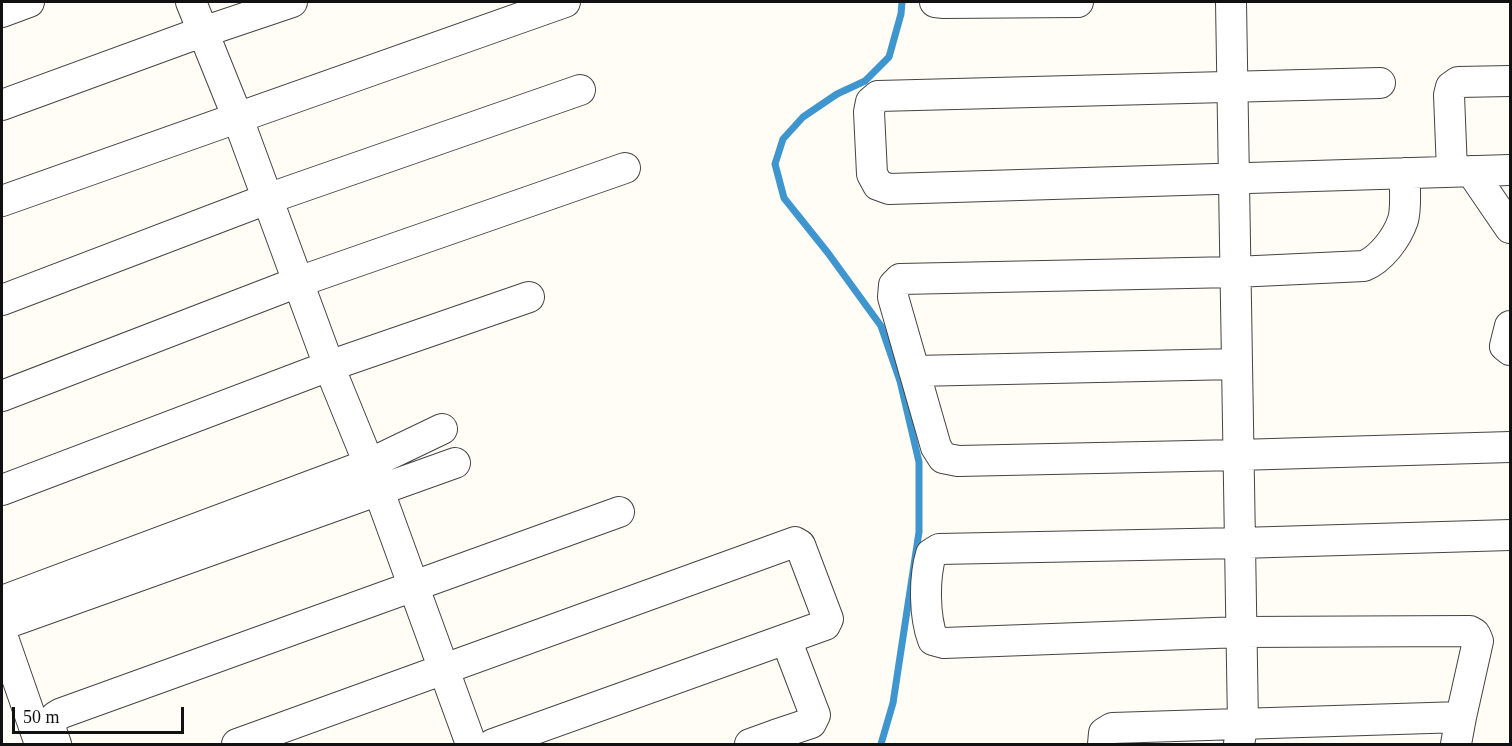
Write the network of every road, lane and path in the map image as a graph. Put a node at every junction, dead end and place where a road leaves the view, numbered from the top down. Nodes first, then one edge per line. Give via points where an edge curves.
1 (29, 2) edge
2 (175, 2) edge
3 (191, 2) edge
4 (292, 2) edge
5 (565, 2) edge
6 (935, 2) edge
7 (1078, 2) edge
8 (1231, 2) edge
9 (2, 12) edge
10 (196, 34) junction
11 (1510, 81) edge
12 (1380, 83) dead end
13 (1231, 88) junction
14 (580, 90) dead end
15 (2, 105) edge
16 (229, 119) junction
17 (625, 168) dead end
18 (1510, 170) edge
19 (1462, 171) junction
20 (1405, 172) junction
21 (1233, 177) junction
22 (2, 201) edge
23 (259, 203) junction
24 (1510, 228) edge
25 (1235, 272) junction
26 (290, 285) junction
27 (529, 297) dead end
28 (2, 300) edge
29 (1510, 327) edge
30 (1510, 350) edge
31 (1236, 364) junction
32 (319, 369) junction
33 (914, 371) junction
34 (2, 396) edge
35 (442, 429) dead end
36 (1510, 447) edge
37 (1238, 455) junction
38 (455, 463) dead end
39 (365, 480) junction
40 (2, 490) edge
41 (619, 512) dead end
42 (1510, 535) edge
43 (1240, 543) junction
44 (405, 590) junction
45 (2, 601) edge
46 (2, 625) edge
47 (1241, 632) junction
48 (2, 635) edge
49 (786, 639) junction
50 (435, 672) junction
51 (1458, 731) edge
52 (1241, 734) edge
53 (768, 741) edge
54 (40, 744) edge
55 (56, 744) edge
56 (237, 744) edge
57 (451, 744) edge
58 (471, 744) edge
59 (494, 744) edge
60 (1103, 744) edge

1 - 9 street
2 - 10 street
3 - 10 street
4 - 10 street
5 - 16 street
6 - 7 street
8 - 13 street
10 - 15 street
10 - 16 street
11 - 19 street via 1458,82 1451,87 1449,95
12 - 13 street
13 - 21 street
13 - 21 street via 878,96 868,112 872,174 878,185 889,189
14 - 23 street
16 - 22 street
16 - 23 street
17 - 26 street
18 - 19 street
19 - 20 street
19 - 24 street
20 - 21 street
20 - 25 street via 1403,219 1398,232 1373,262 1364,267
21 - 25 street
23 - 26 street
23 - 28 street
25 - 31 street
25 - 33 street via 900,279 894,285 893,297
26 - 32 street
26 - 34 street
27 - 32 street
29 - 30 street via 1505,342
31 - 33 street
31 - 37 street
32 - 39 street
32 - 40 street
33 - 37 street via 936,447 944,458 958,461
35 - 39 street
36 - 37 street
37 - 43 street
38 - 39 street
39 - 44 street
39 - 45 street
39 - 46 street
41 - 44 street
42 - 43 street
43 - 47 street
43 - 47 street via 939,549 931,554 927,568 927,603 933,639 944,643
44 - 50 street
44 - 55 street via 62,712 51,722
47 - 51 street via 1470,631 1478,641
47 - 52 street
48 - 54 street
49 - 50 street via 825,625 828,619 800,545 795,542
49 - 53 street via 815,715 811,723
49 - 59 street
50 - 56 street
50 - 57 street
50 - 58 street
51 - 52 street
52 - 60 street via 1112,728 1104,733

